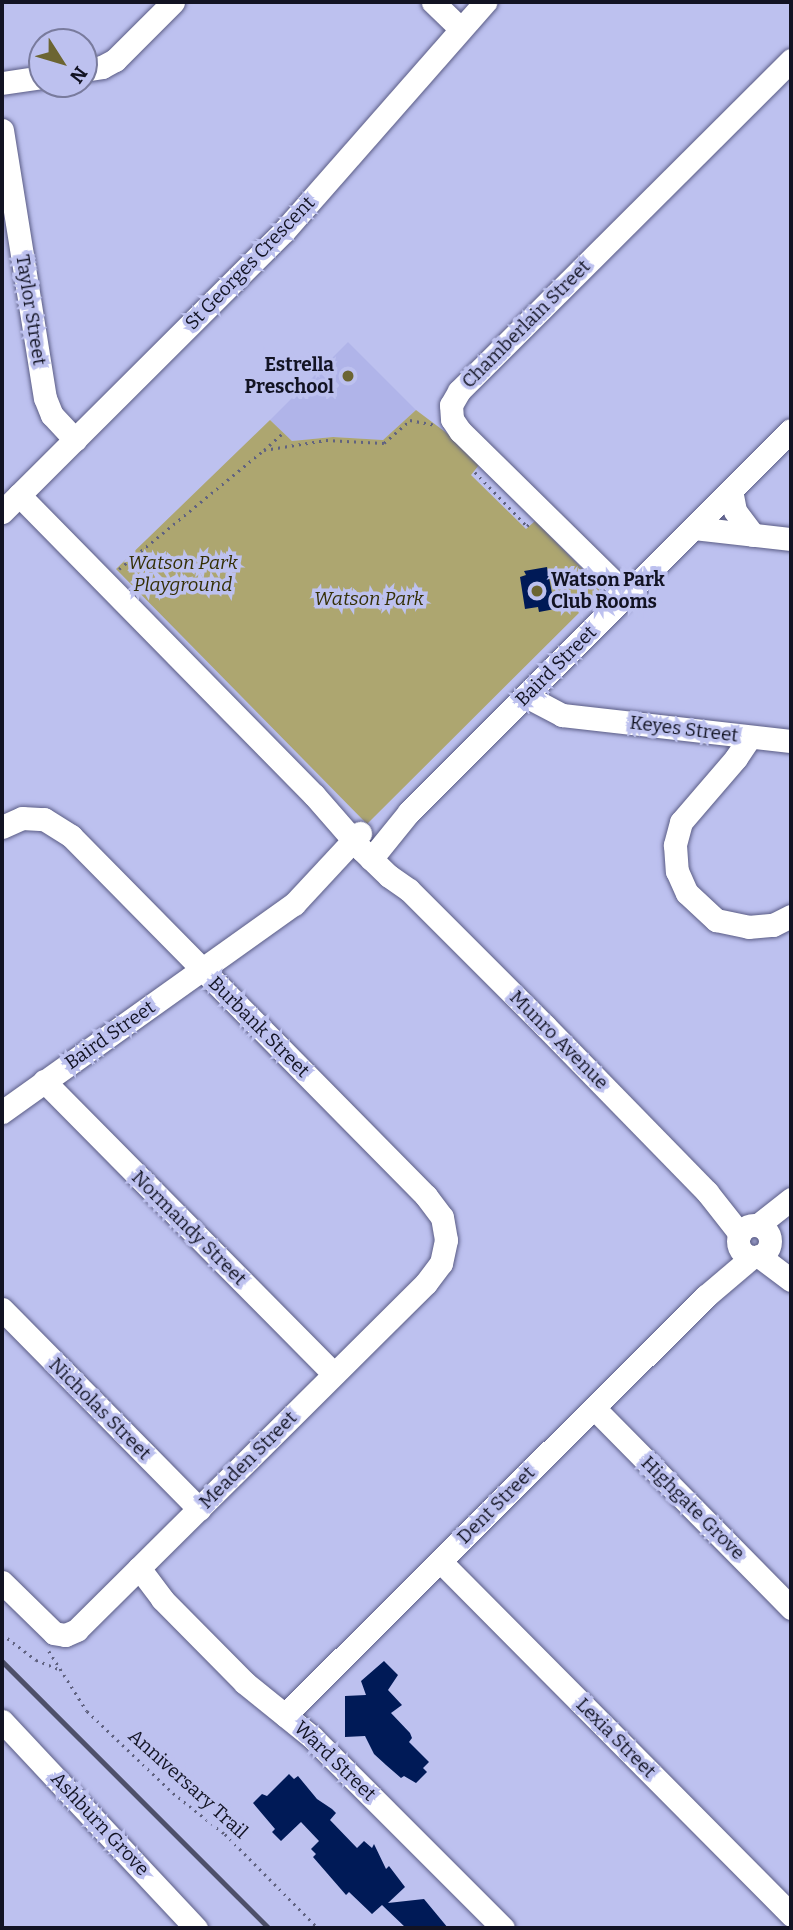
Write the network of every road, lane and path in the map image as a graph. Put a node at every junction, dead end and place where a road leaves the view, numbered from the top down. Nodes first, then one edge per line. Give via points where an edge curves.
1 (173, 2) edge
2 (433, 2) edge
3 (485, 2) edge
4 (460, 28) junction
5 (791, 60) edge
6 (98, 68) edge
7 (28, 79) edge
8 (2, 83) edge
9 (2, 130) edge
10 (442, 426) dead end
11 (791, 430) edge
12 (283, 433) dead end
13 (75, 440) junction
14 (264, 450) junction
15 (482, 465) dead end
16 (731, 490) junction
17 (19, 495) junction
18 (2, 512) edge
19 (542, 512) junction
20 (694, 528) junction
21 (753, 535) junction
22 (791, 539) edge
23 (116, 572) dead end
24 (627, 595) junction
25 (532, 689) junction
26 (750, 737) junction
27 (791, 741) edge
28 (12, 823) edge
29 (365, 845) junction
30 (791, 916) edge
31 (202, 969) junction
32 (44, 1082) junction
33 (2, 1112) edge
34 (791, 1199) edge
35 (791, 1206) edge
36 (754, 1241) junction
37 (436, 1272) joint
38 (791, 1274) edge
39 (791, 1280) edge
40 (2, 1309) edge
41 (334, 1374) junction
42 (594, 1408) junction
43 (199, 1508) junction
44 (440, 1561) junction
45 (135, 1572) junction
46 (2, 1581) edge
47 (791, 1608) edge
48 (2, 1634) edge
49 (52, 1643) junction
50 (59, 1670) junction
51 (285, 1714) junction
52 (2, 1721) edge
53 (791, 1915) edge
54 (196, 1928) edge
55 (318, 1928) edge
56 (503, 1928) edge

1 - 6 street via 115,60
2 - 4 street
3 - 4 street, St Georges Crescent
4 - 13 street, St Georges Crescent via 285,231
5 - 19 street, Chamberlain Street via 454,399 450,411 460,431
7 - 8 street
9 - 13 street, Taylor Street via 45,398 52,415
10 - 14 path via 410,420 384,443 334,439
11 - 16 street, Baird Street
12 - 14 path
13 - 17 street, St Georges Crescent
14 - 23 path
15 - 19 path via 473,473 527,526
16 - 20 street, Baird Street
16 - 21 street via 735,511
17 - 18 street, St Georges Crescent
17 - 29 street, Munro Avenue
19 - 24 street, Chamberlain Street
20 - 21 street
20 - 24 street, Baird Street
21 - 22 street
24 - 25 street, Baird Street
25 - 26 street, Keyes Street via 578,715
25 - 29 street, Baird Street via 409,813
26 - 27 street, Keyes Street
26 - 30 street via 681,822 675,845 677,871 687,893 716,920 748,928 773,925
28 - 31 street, Burbank Street via 44,819 61,827
29 - 31 street, Baird Street via 289,908
29 - 36 street, Munro Avenue
31 - 32 street, Baird Street
31 - 37 street, Burbank Street via 436,1207 446,1240
32 - 33 street, Baird Street
32 - 41 street, Normandy Street
34 - 36 street, Dent Street
35 - 36 street, Dent Street
36 - 38 street, Munro Avenue
36 - 39 street, Munro Avenue
36 - 42 street, Dent Street
37 - 41 street, Meaden Street
40 - 43 street, Nicholas Street
41 - 43 street, Meaden Street
42 - 44 street, Dent Street
42 - 47 street, Highgate Grove
43 - 45 street, Meaden Street
44 - 51 street, Dent Street
44 - 53 street, Lexia Street
45 - 49 street, Meaden Street via 77,1630
45 - 51 street, Ward Street via 245,1682
46 - 49 street
48 - 50 path via 36,1660
49 - 50 path, Anniversary Trail
50 - 55 path, Anniversary Trail via 78,1701 101,1725 173,1793 225,1834
51 - 56 street, Ward Street
52 - 54 street, Ashburn Grove

